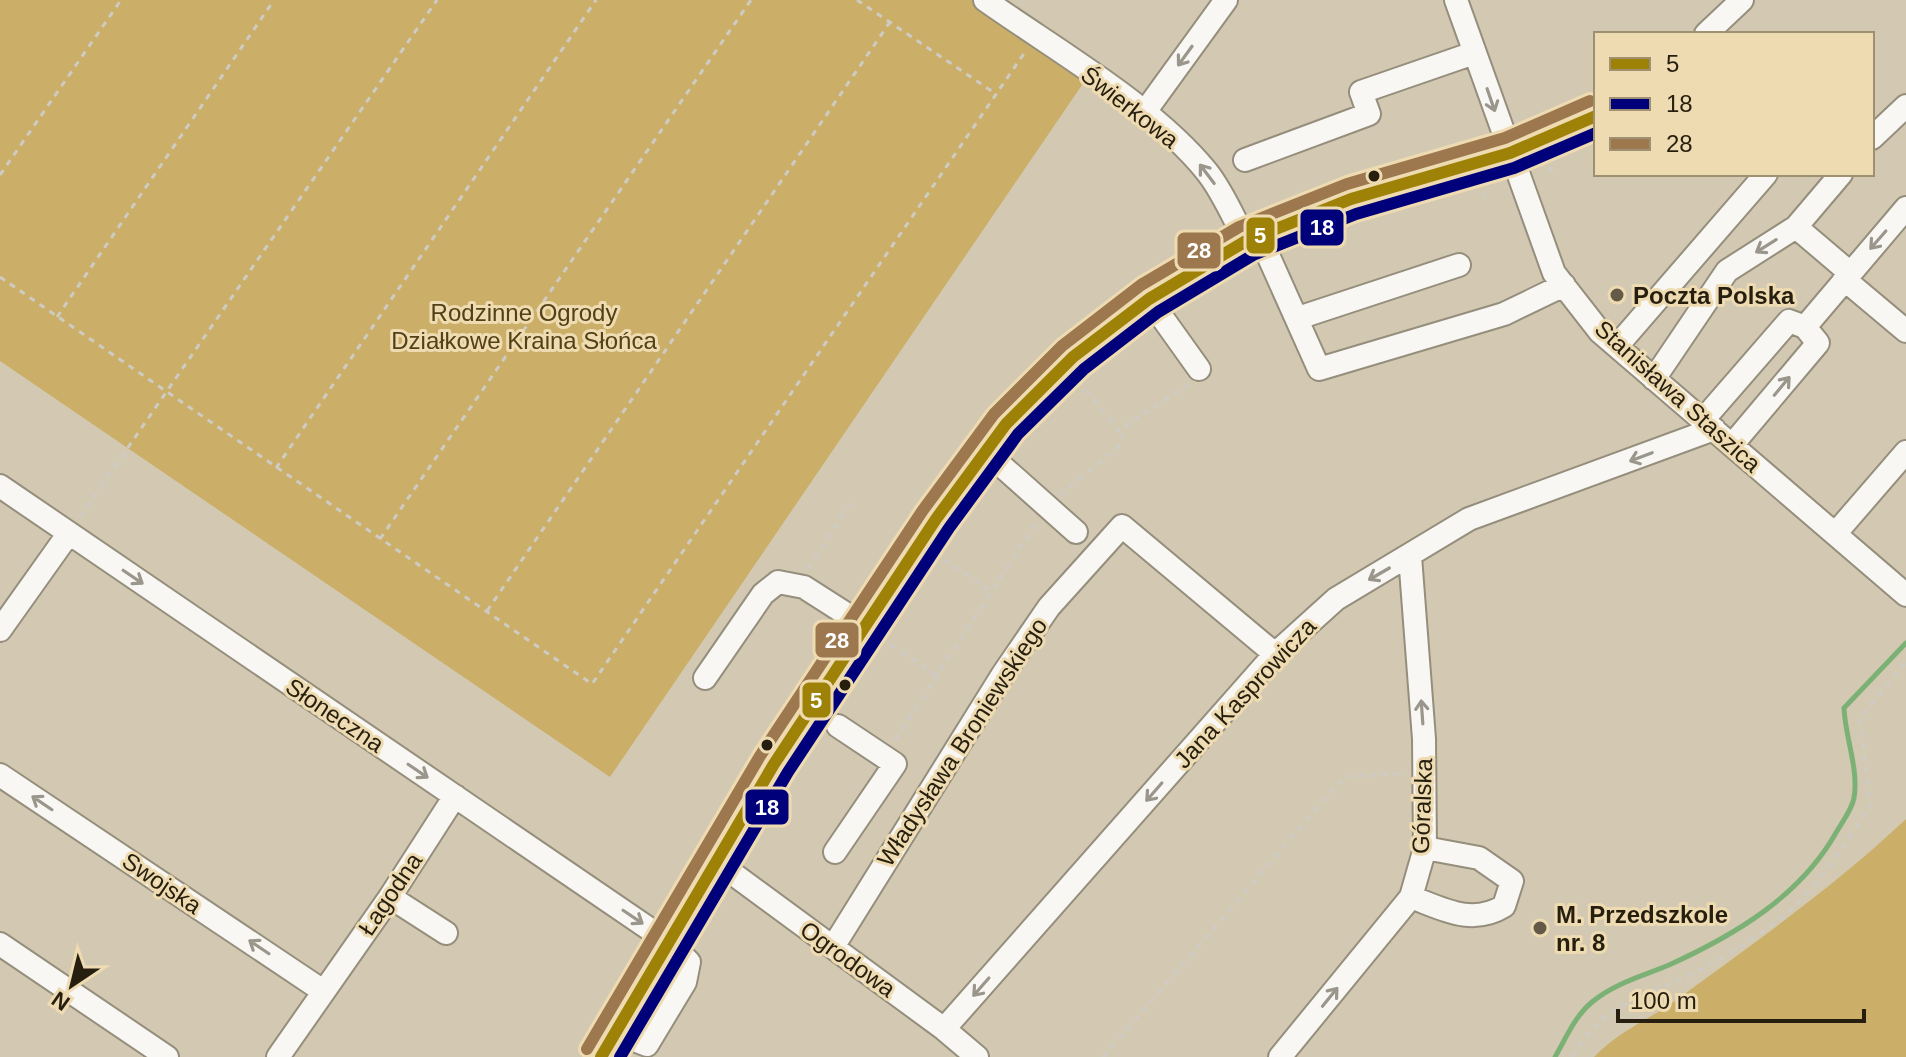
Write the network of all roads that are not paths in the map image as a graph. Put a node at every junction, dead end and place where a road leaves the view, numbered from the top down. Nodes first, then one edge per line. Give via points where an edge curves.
1 (1226, 0) edge
2 (1456, 0) edge
3 (1742, 0) edge
4 (995, 3) edge
5 (1708, 32) edge
6 (1474, 53) junction
7 (1906, 106) edge
8 (1144, 113) junction
9 (1594, 117) edge
10 (1874, 136) edge
11 (1510, 153) junction
12 (1245, 160) dead end
13 (1764, 176) edge
14 (1839, 176) edge
15 (1906, 208) edge
16 (1796, 227) junction
17 (1253, 238) junction
18 (1459, 265) dead end
19 (1847, 276) junction
20 (1564, 285) junction
21 (1149, 299) junction
22 (1298, 318) junction
23 (1805, 327) junction
24 (1906, 331) edge
25 (1617, 346) junction
26 (1199, 369) road end
27 (1654, 379) junction
28 (1708, 425) junction
29 (1732, 445) junction
30 (985, 451) junction
31 (1906, 452) edge
32 (0, 486) edge
33 (1076, 532) dead end
34 (69, 533) junction
35 (1835, 534) junction
36 (1410, 556) junction
37 (1906, 595) edge
38 (865, 626) junction
39 (0, 630) edge
40 (1275, 654) junction
41 (705, 678) dead end
42 (838, 726) dead end
43 (0, 775) edge
44 (455, 796) junction
45 (1425, 848) junction
46 (835, 852) dead end
47 (717, 862) junction
48 (390, 897) junction
49 (1411, 897) junction
50 (446, 933) dead end
51 (670, 943) junction
52 (0, 944) edge
53 (833, 947) junction
54 (323, 991) junction
55 (944, 1029) junction
56 (617, 1033) junction
57 (167, 1057) edge
58 (278, 1057) edge
59 (601, 1057) edge
60 (977, 1057) edge
61 (1280, 1057) edge

1 -> 8 street
2 - 6 street, Stanisława Staszica
3 - 5 street
4 - 8 street, Świerkowa
6 -> 11 street, Stanisława Staszica
6 - 12 street via 1361,92 1369,114
7 - 10 street
17 -> 8 street, Świerkowa via 1208,173
9 - 11 street
11 - 17 street via 1351,199
11 - 20 street, Stanisława Staszica via 1554,273
13 - 25 street
14 - 16 street
15 -> 19 street
16 - 19 street
16 -> 27 street via 1727,271
17 - 21 street
17 - 22 street, Świerkowa
18 - 22 street
19 - 23 street
19 - 24 street
20 - 22 street, Świerkowa via 1504,314 1319,369
20 - 25 street, Stanisława Staszica
21 - 26 street
21 - 30 street via 1073,357
23 - 28 street via 1789,321
29 -> 23 street via 1818,343
25 - 27 street, Stanisława Staszica
27 - 28 street, Stanisława Staszica
28 - 29 street, Stanisława Staszica
28 -> 36 street, Jana Kasprowicza via 1469,519
29 - 35 street, Stanisława Staszica
30 - 33 street
30 - 38 street
31 - 35 street
32 - 34 street, Słoneczna
34 - 39 street
34 -> 44 street, Słoneczna
35 - 37 street, Stanisława Staszica
36 -> 40 street, Jana Kasprowicza via 1336,599
45 -> 36 street, Góralska
38 - 41 street via 797,586 778,582 763,594
38 - 47 street
40 - 53 street, Władysława Broniewskiego via 1122,526 1049,607 1003,674
40 -> 55 street, Jana Kasprowicza
42 - 46 street via 895,764
54 -> 43 street, Swojska
44 - 48 street, Łagodna
44 -> 51 street, Słoneczna
45 - 49 street, Góralska
45 - 49 street via 1479,858 1512,881 1504,906 1488,916 1458,914
47 - 51 street
47 - 53 street, Ogrodowa
48 - 50 street
48 - 54 street, Łagodna
61 -> 49 street, Góralska
51 - 56 street
51 - 56 street via 689,962 678,995 647,1045
52 - 57 street
53 - 55 street, Ogrodowa
54 - 58 street, Łagodna
55 - 60 street, Ogrodowa
56 - 59 street

